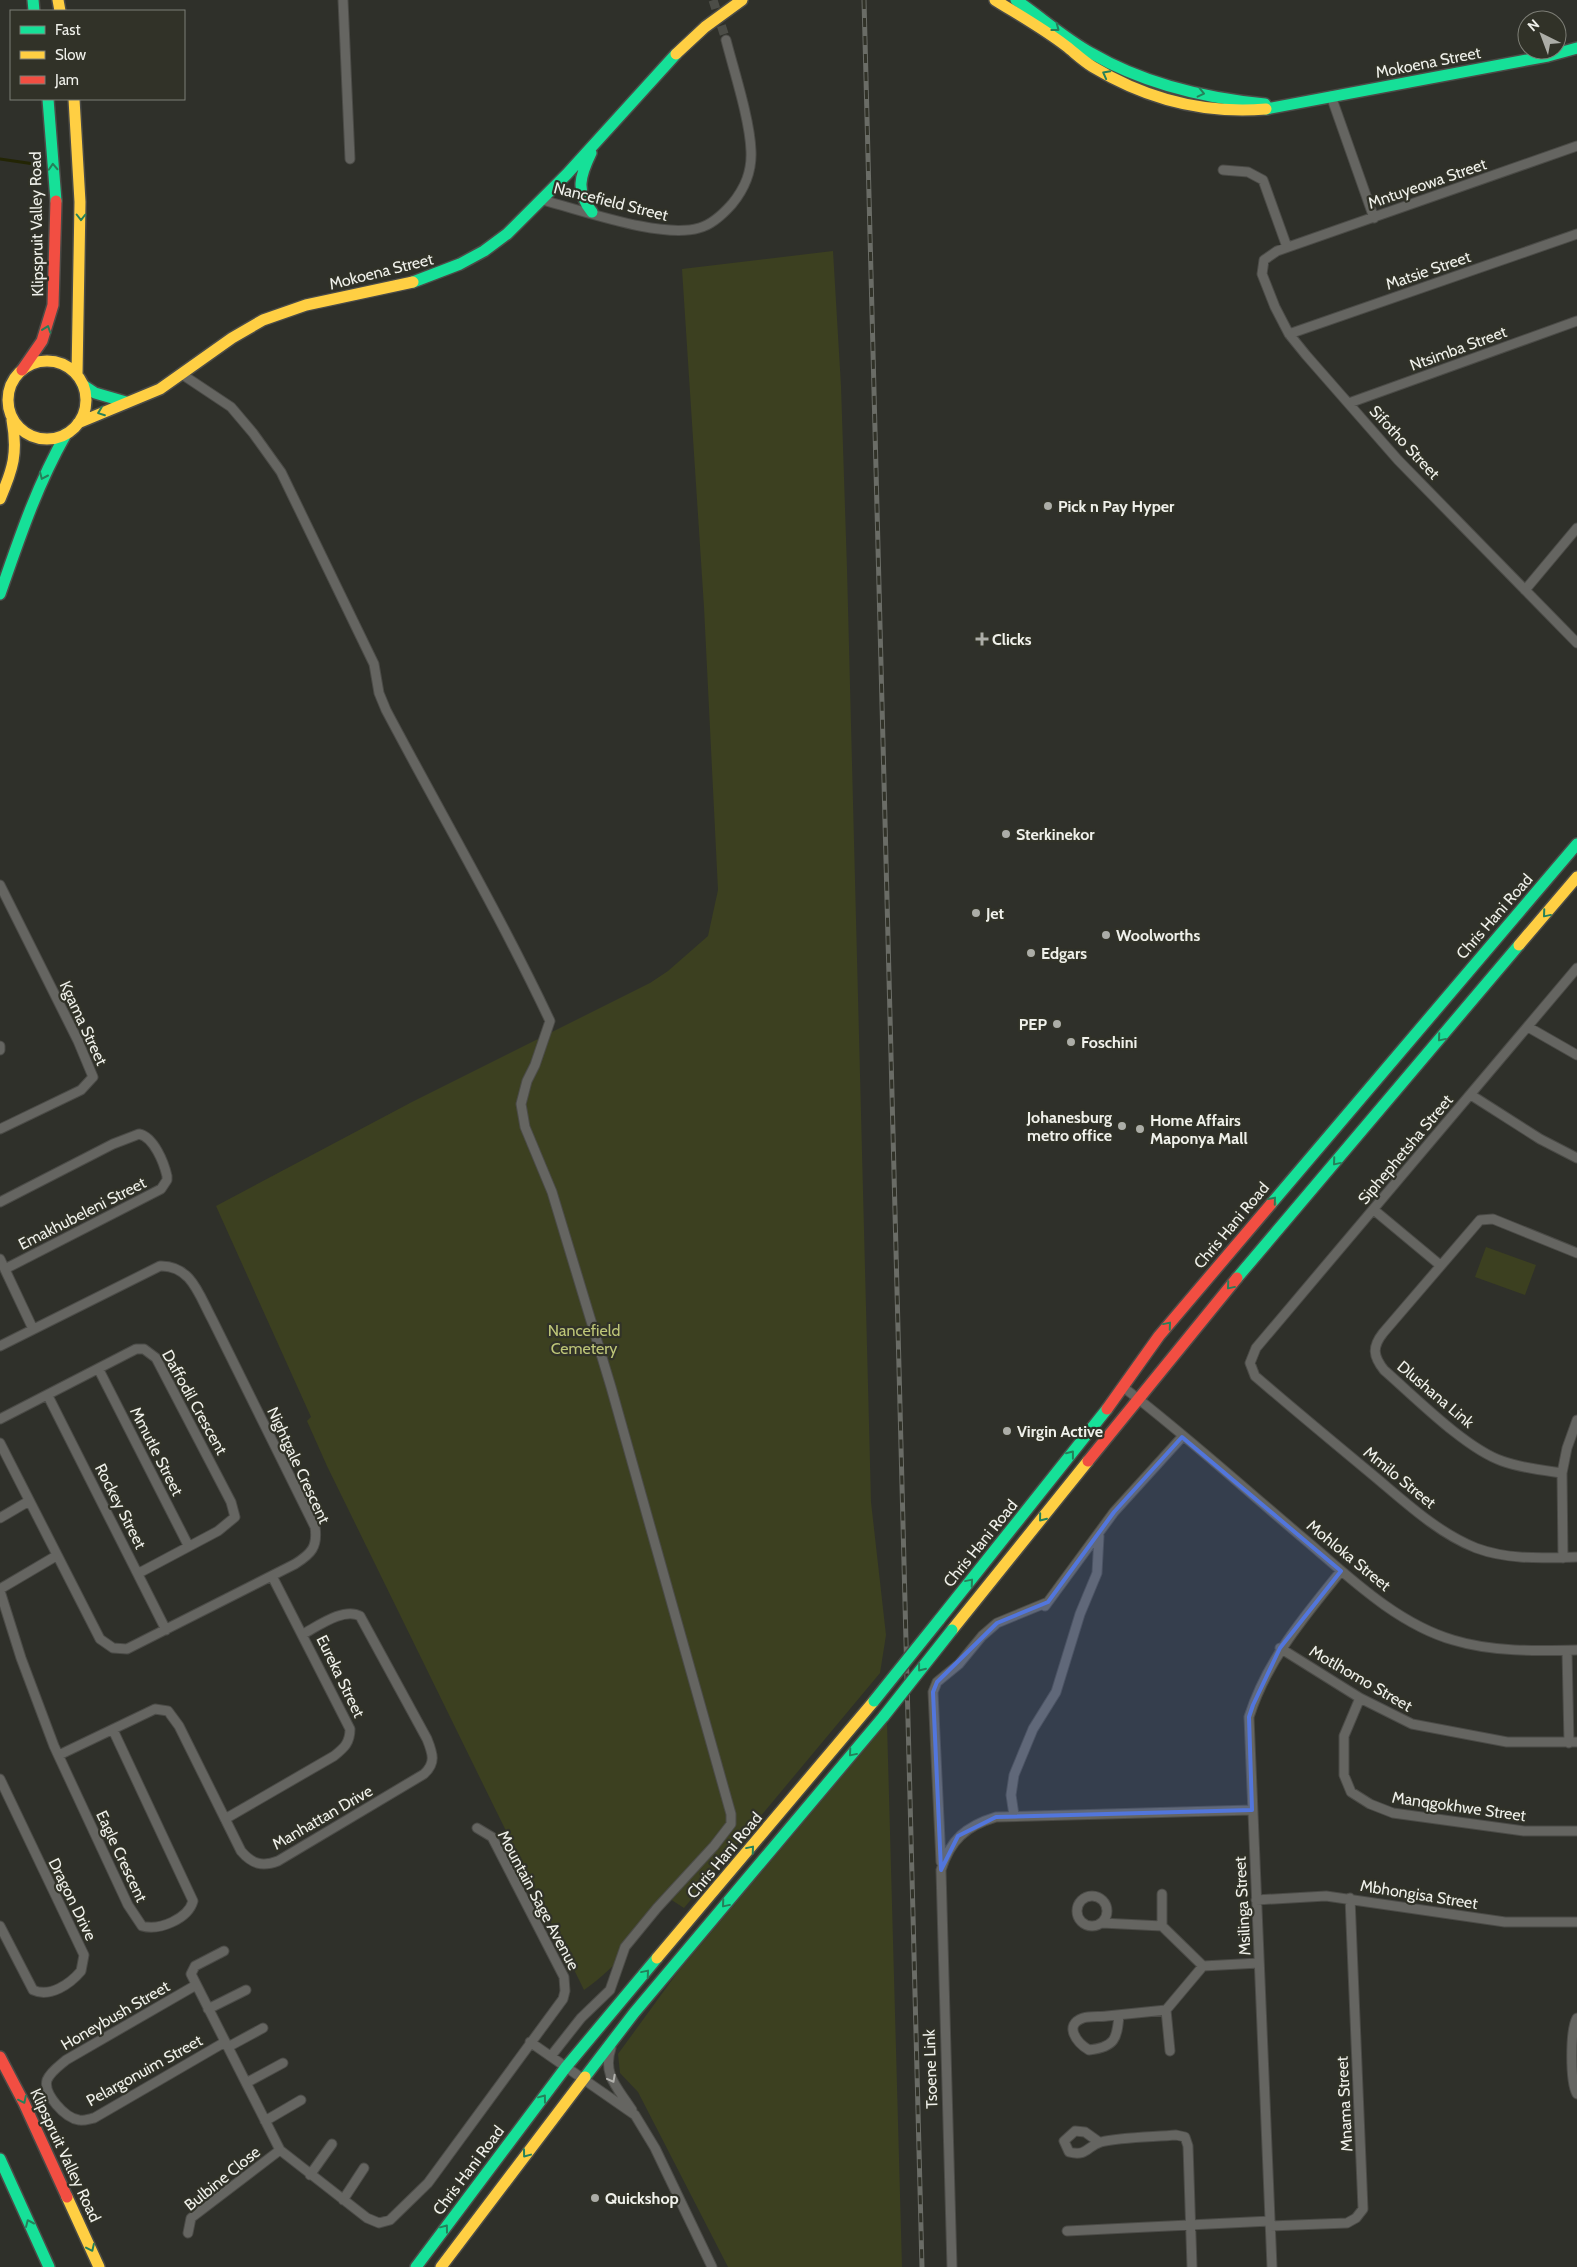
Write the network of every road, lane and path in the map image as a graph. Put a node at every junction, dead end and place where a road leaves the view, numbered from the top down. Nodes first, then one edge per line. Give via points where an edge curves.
1 (343, 0) edge
2 (742, 0) edge
3 (995, 0) edge
4 (1016, 0) edge
5 (726, 40) tunnel mouth
6 (1577, 48) edge
7 (1331, 96) junction
8 (48, 100) edge
9 (74, 100) edge
10 (1285, 104) junction
11 (598, 139) junction
12 (1577, 146) edge
13 (350, 159) dead end
14 (1223, 170) dead end
15 (542, 200) junction
16 (592, 212) junction
17 (1374, 218) junction
18 (1577, 234) edge
19 (1287, 247) junction
20 (1577, 321) edge
21 (1289, 334) junction
22 (18, 374) junction
23 (183, 375) junction
24 (80, 380) junction
25 (0, 385) edge
26 (126, 402) junction
27 (1349, 403) junction
28 (7, 414) edge
29 (78, 424) junction
30 (66, 434) junction
31 (0, 499) edge
32 (1577, 528) edge
33 (1524, 590) junction
34 (0, 594) edge
35 (1577, 643) edge
36 (1577, 844) edge
37 (1577, 877) edge
38 (0, 885) edge
39 (1577, 968) edge
40 (1528, 1026) junction
41 (0, 1046) edge
42 (0, 1050) edge
43 (1577, 1055) edge
44 (1471, 1095) junction
45 (0, 1130) edge
46 (1577, 1158) edge
47 (0, 1202) edge
48 (1374, 1210) junction
49 (1577, 1253) edge
50 (0, 1259) edge
51 (1440, 1265) junction
52 (5, 1269) junction
53 (33, 1329) junction
54 (0, 1346) edge
55 (1256, 1348) joint
56 (98, 1370) junction
57 (1123, 1387) junction
58 (48, 1396) junction
59 (1139, 1400) junction
60 (0, 1419) edge
61 (1577, 1420) edge
62 (1182, 1437) junction
63 (0, 1443) edge
64 (1562, 1473) junction
65 (28, 1501) junction
66 (0, 1518) edge
67 (1098, 1536) junction
68 (188, 1545) junction
69 (56, 1556) junction
70 (1577, 1557) edge
71 (1563, 1558) junction
72 (1341, 1571) junction
73 (138, 1573) junction
74 (272, 1576) junction
75 (0, 1590) edge
76 (1048, 1602) junction
77 (1042, 1610) dead end
78 (166, 1630) junction
79 (303, 1634) junction
80 (1280, 1648) junction
81 (1577, 1650) edge
82 (1567, 1651) junction
83 (1360, 1698) junction
84 (113, 1730) junction
85 (1573, 1743) edge
86 (59, 1755) junction
87 (0, 1779) edge
88 (1252, 1810) junction
89 (1014, 1815) junction
90 (225, 1819) junction
91 (477, 1828) dead end
92 (1577, 1831) edge
93 (941, 1870) junction
94 (1162, 1894) dead end
95 (1350, 1898) junction
96 (1256, 1900) junction
97 (1577, 1922) edge
98 (1102, 1923) dead end
99 (0, 1926) edge
100 (1162, 1926) junction
101 (224, 1951) dead end
102 (1259, 1963) junction
103 (1203, 1966) junction
104 (196, 1985) junction
105 (246, 1990) dead end
106 (208, 2009) junction
107 (1166, 2010) junction
108 (1119, 2014) junction
109 (1577, 2018) edge
110 (263, 2028) dead end
111 (614, 2038) junction
112 (530, 2042) junction
113 (226, 2045) junction
114 (1170, 2050) dead end
115 (551, 2056) junction
116 (0, 2057) edge
117 (283, 2064) dead end
118 (566, 2067) junction
119 (50, 2074) joint
120 (583, 2078) junction
121 (246, 2083) junction
122 (1577, 2094) edge
123 (301, 2100) dead end
124 (635, 2115) junction
125 (265, 2121) junction
126 (1099, 2142) dead end
127 (332, 2144) dead end
128 (280, 2150) junction
129 (0, 2159) edge
130 (364, 2168) dead end
131 (310, 2175) junction
132 (343, 2200) junction
133 (1190, 2224) junction
134 (1270, 2224) junction
135 (1067, 2231) dead end
136 (188, 2233) dead end
137 (49, 2267) edge
138 (99, 2267) edge
139 (416, 2267) edge
140 (441, 2267) edge
141 (712, 2267) edge
142 (952, 2267) edge
143 (1192, 2267) edge
144 (1272, 2267) edge

1 - 13 street
2 - 11 main road, Mokoena Street via 691,38
10 -> 3 main road, Mokoena Street via 1241,112 1221,111 1138,90 1096,69
4 -> 10 main road, Mokoena Street via 1088,52 1122,70 1154,82 1224,99
5 - 16 street, Nancefield Street via 751,150 747,180 739,196 715,219 701,228 686,231 644,226
6 - 7 main road, Mokoena Street
7 - 10 main road, Mokoena Street
7 - 17 street
22 -> 8 main road, Klipspruit Valley Road via 44,336 53,305 56,206
9 -> 24 main road via 81,211
11 - 15 main road, Mokoena Street
11 - 16 main road via 579,186 580,195
12 - 17 street, Mntuyeowa Street
14 - 19 street via 1248,172 1263,180
15 - 16 street, Nancefield Street
15 - 23 main road, Mokoena Street via 505,236 456,267 406,285 279,314 228,339
17 - 19 street, Mntuyeowa Street
18 - 21 street, Matsie Street
19 - 21 street, Sifotho Street via 1264,260 1262,274
20 - 27 street, Ntsimba Street
21 - 27 street, Sifotho Street
22 - 24 main road via 41,361 51,361 70,368
22 - 25 main road
22 - 28 main road via 9,391
23 - 26 main road, Mokoena Street via 158,390
23 - 115 street via 231,407 281,472 374,664 386,710 473,869 550,1021 526,1081 521,1104 525,1127 552,1192 731,1814 731,1824 714,1846 656,1908 625,1947 610,1990 581,2018
24 - 26 main road via 95,393
24 - 29 main road via 86,405
26 -> 29 main road, Mokoena Street
27 - 33 street, Sifotho Street via 1398,460
28 - 30 main road via 24,432 33,436 45,439
28 - 31 main road via 17,452
29 - 30 main road
30 -> 34 main road via 33,500
32 - 33 street
33 - 35 street, Sifotho Street
57 -> 36 main road, Chris Hani Road via 1159,1336
37 -> 59 main road, Chris Hani Road via 1206,1314
38 - 45 street, Kgama Street via 93,1077 81,1090
39 - 40 street, Siphephetsha Street
40 - 43 street
40 - 44 street, Siphephetsha Street
41 - 42 street
44 - 46 street via 1540,1139
44 - 48 street, Siphephetsha Street
47 - 52 street, Emakhubeleni Street via 139,1134 153,1145 167,1176 161,1189
48 - 51 street
48 - 55 street, Siphephetsha Street
49 - 51 street, Dlushana Link via 1489,1218 1474,1223
50 - 52 street, Emakhubeleni Street
51 - 64 street, Dlushana Link via 1377,1341 1374,1351 1379,1364 1480,1450 1525,1468
52 - 53 street, Emakhubeleni Street
53 - 54 street, Nightgale Crescent
53 - 74 street, Nightgale Crescent via 160,1266 171,1266 187,1276 212,1319 315,1527 316,1542 309,1555
55 - 71 street, Mmilo Street via 1250,1359 1255,1376 1430,1521 1476,1548 1511,1557
56 - 58 street, Daffodil Crescent
56 - 68 street, Mmutle Street
56 - 68 street, Daffodil Crescent via 136,1349 150,1352 160,1364 222,1484 235,1517 218,1531
57 - 59 street, Mohloka Street
118 -> 57 main road, Chris Hani Road, bridge via 874,1701
58 - 60 street, Daffodil Crescent
58 - 73 street, Rockey Street
59 - 62 street, Mohloka Street
59 -> 111 main road, Chris Hani Road, bridge via 884,1716
61 - 64 street
62 - 67 street via 1135,1487
62 - 72 street, Mohloka Street
63 - 65 street, Nightgale Crescent
64 - 71 street
65 - 66 street
65 - 69 street, Nightgale Crescent
67 - 76 street
67 - 89 street via 1098,1573 1080,1614 1056,1692 1033,1729 1014,1775 1011,1795
68 - 73 street, Daffodil Crescent
69 - 75 street
69 - 78 street, Nightgale Crescent via 100,1639 107,1646 127,1649
70 - 71 street, Mmilo Street
72 - 80 street, Msilinga Street
72 - 82 street, Mohloka Street via 1411,1621 1452,1640 1500,1649
73 - 78 street, Rockey Street
74 - 78 street, Nightgale Crescent
74 - 79 street, Eureka Street
75 - 86 street, Eagle Crescent via 21,1658
76 - 77 street
76 - 93 street, Tsoene Link via 997,1623 959,1664 937,1682 933,1692
79 - 90 street, Eureka Street via 350,1729 350,1738 334,1756
79 - 90 street, Manhattan Drive via 345,1614 360,1616 427,1739 433,1755 431,1767 372,1806 268,1865 248,1860
80 - 83 street, Motlhomo Street
80 - 88 street, Msilinga Street via 1258,1691 1249,1718
81 - 82 street, Mohloka Street
82 - 85 street
83 - 85 street, Motlhomo Street via 1412,1724 1430,1729 1507,1742
83 - 92 street, Manqgokhwe Street via 1344,1736 1344,1775 1351,1792 1370,1804 1393,1813 1524,1832
84 - 86 street, Manhattan Drive
84 - 86 street, Eagle Crescent via 193,1901 187,1913 158,1928 142,1926 128,1905
84 - 90 street, Manhattan Drive via 155,1710 168,1711 179,1726
87 - 99 street, Dragon Drive via 84,1955 81,1971 56,1990 44,1993 33,1990
88 - 89 street
88 - 96 street, Msilinga Street
89 - 93 street, Tsoene Link via 978,1822 958,1836 946,1854
91 - 112 street, Mountain Sage Avenue via 492,1837 564,1978 566,1991 563,1999
93 - 142 street, Tsoene Link
94 - 100 street
95 - 96 street, Mbhongisa Street via 1326,1896
95 - 97 street, Mbhongisa Street via 1505,1922
95 - 134 street, Mnama Street via 1363,2209 1347,2223
96 - 102 street, Msilinga Street
98 - 100 street
100 - 103 street
101 - 104 street via 192,1970
102 - 103 street
102 - 134 street, Msilinga Street
103 - 107 street
104 - 106 street
104 - 119 street, Honeybush Street via 66,2060
105 - 106 street
106 - 113 street
107 - 108 street
107 - 114 street
108 - 108 street via 1118,2034 1112,2043 1089,2050 1075,2040 1073,2032 1083,2018
109 - 122 street via 1572,2028 1573,2084
110 - 113 street, Pelargonuim Street
111 - 120 main road, Chris Hani Road
111 -> 124 street via 608,2058 610,2075
112 - 115 street
112 - 132 street, Mountain Sage Avenue via 428,2183 394,2217 379,2223
113 - 119 street, Pelargonuim Street via 85,2120 68,2115 50,2095 46,2088
113 - 121 street
115 - 118 street
116 -> 138 main road, Klipspruit Valley Road
117 - 121 street
118 - 120 street
139 -> 118 main road, Chris Hani Road
120 - 124 street
120 -> 140 main road, Chris Hani Road
121 - 125 street
123 - 125 street
124 - 141 street via 655,2148
125 - 128 street
126 - 133 street via 1184,2136 1188,2146
127 - 131 street
128 - 131 street
128 - 136 street, Bulbine Close via 191,2218
137 -> 129 main road
130 - 132 street
131 - 132 street
133 - 134 street
133 - 135 street
133 - 143 street
134 - 144 street, Msilinga Street

